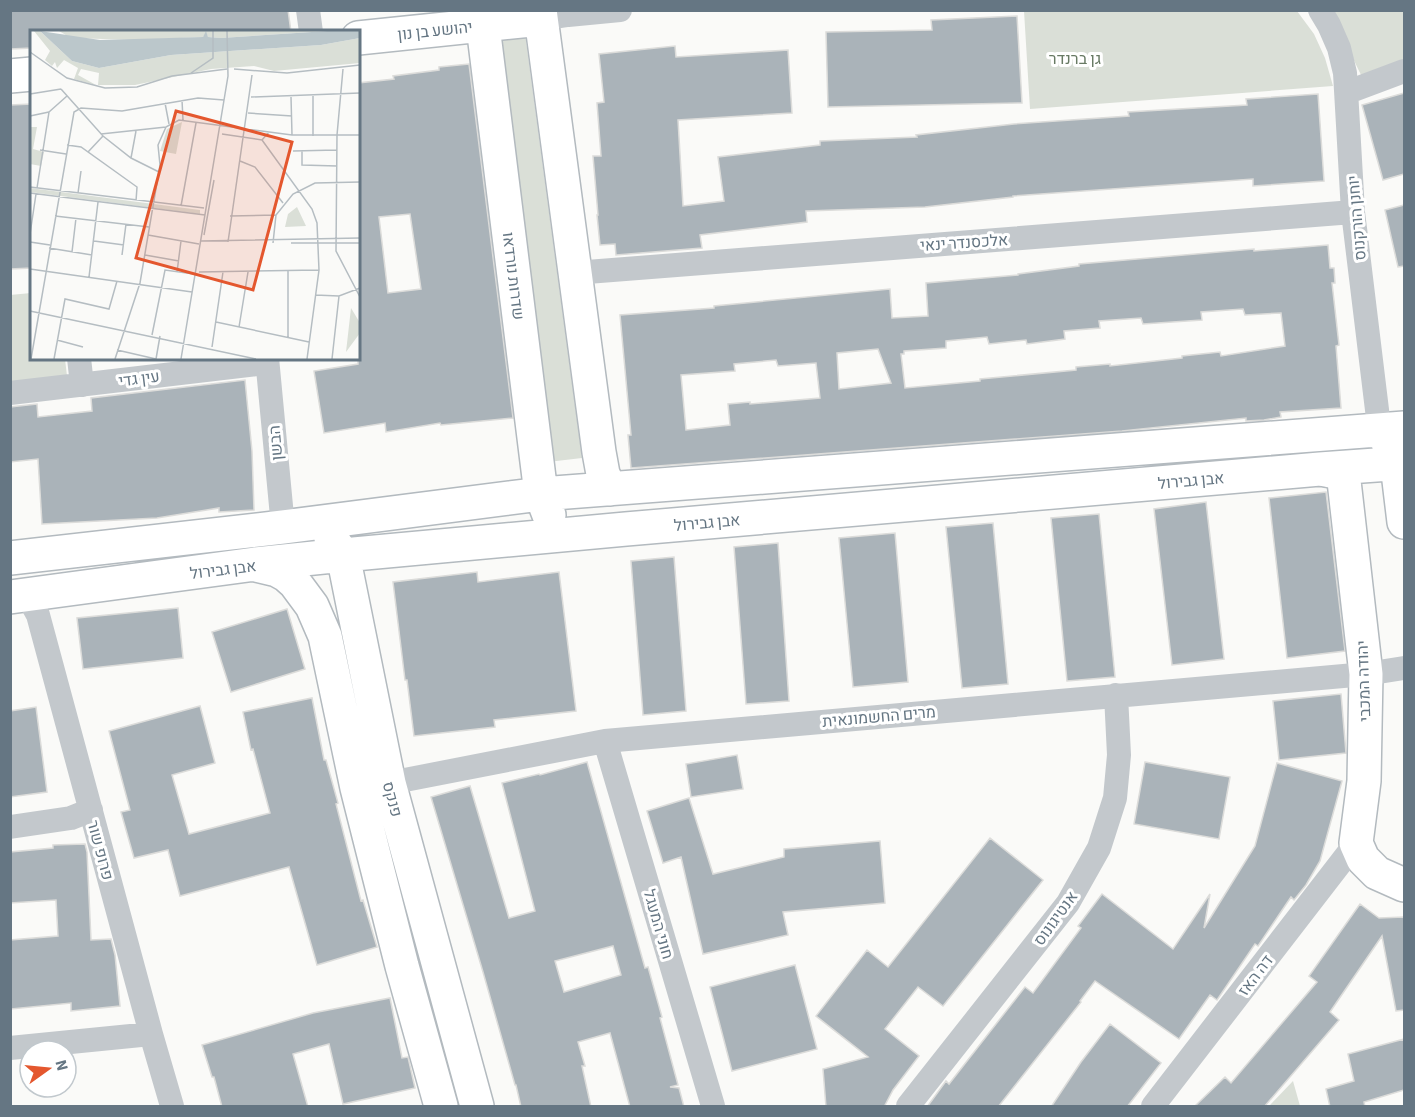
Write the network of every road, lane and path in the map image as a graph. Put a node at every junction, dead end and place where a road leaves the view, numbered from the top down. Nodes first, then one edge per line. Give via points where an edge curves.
1 (308, 10) edge
2 (620, 10) edge
3 (1320, 10) edge
4 (540, 15) edge
5 (482, 18) edge
6 (311, 30) edge
7 (360, 38) edge
8 (1404, 71) edge
9 (30, 74) edge
10 (10, 76) edge
11 (1347, 92) junction
12 (1353, 212) junction
13 (574, 273) junction
14 (79, 360) edge
15 (267, 361) edge
16 (82, 385) junction
17 (10, 393) edge
18 (1394, 429) edge
19 (1401, 463) edge
20 (1320, 469) junction
21 (610, 489) junction
22 (541, 494) junction
23 (1404, 522) edge
24 (283, 527) junction
25 (566, 534) junction
26 (343, 555) junction
27 (10, 558) edge
28 (255, 564) junction
29 (19, 596) edge
30 (1404, 669) edge
31 (1366, 674) junction
32 (1116, 695) junction
33 (605, 741) junction
34 (389, 783) junction
35 (357, 788) junction
36 (91, 810) junction
37 (10, 827) edge
38 (1356, 843) junction
39 (1404, 885) edge
40 (151, 1034) junction
41 (10, 1048) edge
42 (172, 1107) edge
43 (441, 1107) edge
44 (477, 1107) edge
45 (713, 1107) edge
46 (908, 1107) edge
47 (1154, 1107) edge

1 - 6 street
2 - 4 street, יהושע בן נון
3 - 11 street, יוחנן הורקנוס via 1339,48
4 - 5 main road, יהושע בן נון
4 - 13 main road
5 - 7 main road, יהושע בן נון
5 - 22 main road, שדרות נורדאו
8 - 11 street
9 - 10 main road
11 - 12 street, יוחנן הורקנוס
12 - 13 street, אלכסנדר ינאי
12 - 18 street, יוחנן הורקנוס via 1378,418
13 - 21 main road via 603,474
14 - 16 street
15 - 16 street, עין גדי
15 - 24 street, הבשן
16 - 17 street, עין גדי
18 - 19 main road
18 - 21 main road
19 - 20 main road, אבן גבירול
19 - 23 main road
20 - 25 main road, אבן גבירול
20 - 31 main road, יהודה המכבי via 1335,472 1344,481
21 - 22 main road
22 - 24 main road
22 - 25 main road, שדרות נורדאו via 548,513
24 - 26 main road via 323,534 332,539
24 - 27 main road
25 - 26 main road, אבן גבירול
26 - 28 main road, אבן גבירול
26 - 34 main road, פנקס
28 - 29 main road, אבן גבירול
28 - 35 main road, פנקס via 286,575 318,616
29 - 36 street, פרופ שור via 38,615
30 - 31 street, מרים החשמונאית
31 - 32 street, מרים החשמונאית
31 - 38 main road, יהודה המכבי via 1364,781
32 - 33 street, מרים החשמונאית
32 - 46 street, אנטיגונוס via 1119,755 1115,798 1099,848 1068,903
33 - 34 street, מרים החשמונאית
33 - 45 street, חוני המעגל
34 - 35 street, מרים החשמונאית
34 - 44 main road, פנקס
35 - 43 main road, פנקס
36 - 37 street via 71,818
36 - 40 street, פרופ שור
38 - 39 main road via 1363,859 1377,873
38 - 47 street, דה האז
40 - 41 street
40 - 42 street, פרופ שור

